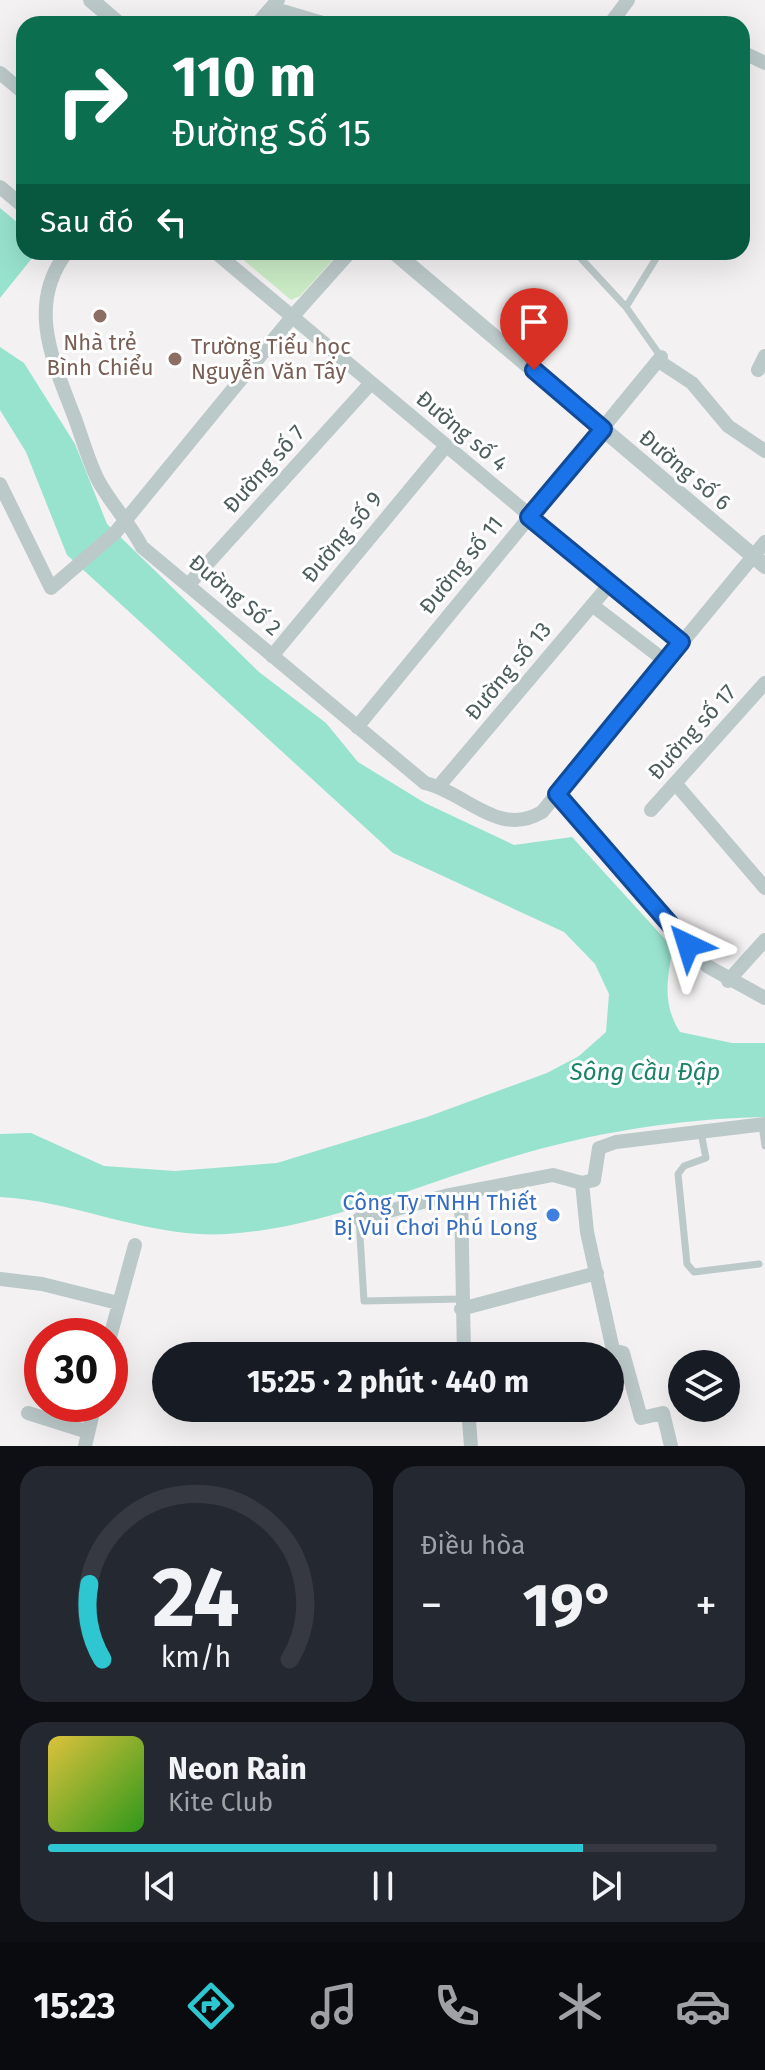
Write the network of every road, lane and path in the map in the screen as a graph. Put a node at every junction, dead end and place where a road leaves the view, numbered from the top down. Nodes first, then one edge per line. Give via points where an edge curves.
1 (91, 0) edge
2 (275, 4) edge
3 (110, 16) edge
4 (306, 16) edge
5 (0, 73) edge
6 (16, 86) edge
7 (0, 187) edge
8 (16, 200) edge
9 (62, 260) edge
10 (224, 260) edge
11 (343, 260) edge
12 (403, 260) edge
13 (582, 260) edge
14 (655, 260) edge
15 (626, 307) junction
16 (292, 317) junction
17 (765, 356) edge
18 (660, 359) junction
19 (758, 370) dead end
20 (371, 383) junction
21 (603, 429) junction
22 (446, 446) junction
23 (765, 451) edge
24 (0, 484) edge
25 (529, 517) junction
26 (127, 518) junction
27 (765, 542) edge
28 (759, 561) edge
29 (189, 584) junction
30 (610, 584) junction
31 (592, 605) junction
32 (681, 642) junction
33 (272, 656) junction
34 (664, 660) junction
35 (765, 683) edge
36 (357, 727) junction
37 (675, 783) junction
38 (439, 786) junction
39 (557, 794) junction
40 (651, 810) dead end
41 (765, 888) edge
42 (765, 940) edge
43 (728, 981) junction
44 (765, 998) edge
45 (764, 1124) edge
46 (701, 1130) junction
47 (765, 1146) edge
48 (582, 1183) junction
49 (461, 1195) junction
50 (359, 1219) joint
51 (135, 1245) dead end
52 (759, 1264) dead end
53 (597, 1273) junction
54 (0, 1279) edge
55 (118, 1303) junction
56 (461, 1304) junction
57 (114, 1318) edge
58 (463, 1342) edge
59 (48, 1422) edge
60 (469, 1422) edge
61 (86, 1439) edge
62 (471, 1446) edge
63 (671, 1446) edge

1 - 3 street
2 - 4 street
5 - 6 street
7 - 8 street
9 - 26 street, Đường Số 2 via 48,289 48,348 99,481
10 - 16 street, Đường số 4
11 - 16 street
12 - 21 street, Đường số 6
13 - 15 lane
14 - 15 lane
15 - 18 lane
16 - 20 street, Đường số 4
16 - 26 street
17 - 19 street
18 - 21 street, Đường số 11
18 - 23 street via 692,383 728,426
20 - 22 street, Đường số 4
20 - 29 street, Đường số 7
21 - 25 street, Đường số 11
21 - 28 street, Đường số 6
22 - 25 street, Đường số 4
22 - 33 street, Đường số 9
24 - 26 street via 51,588
25 - 30 street, Đường số 4
25 - 36 street, Đường số 11
26 - 29 street, Đường Số 2 via 142,547
27 - 28 street, Đường Số 2
28 - 32 street, Đường Số 2
29 - 33 street, Đường Số 2
30 - 31 street, Đường số 13
30 - 32 street, Đường số 4
31 - 34 street
31 - 38 street, Đường số 13
32 - 34 street, Đường Số 2
33 - 36 street, Đường Số 2
34 - 39 street, Đường Số 2
35 - 37 street, Đường số 17
36 - 38 street, Đường Số 2 via 425,783
37 - 40 street, Đường số 17
37 - 41 street, Đường số 17
38 - 39 street, Đường Số 2 via 504,821 526,821
39 - 43 street via 707,966
42 - 43 street
43 - 44 street
45 - 46 street
45 - 47 lane
46 - 48 street via 599,1148 594,1180
46 - 52 lane via 706,1158 678,1174 687,1264 694,1272
48 - 49 street via 553,1175
48 - 53 street
49 - 50 street
49 - 56 street
50 - 56 lane via 364,1301
51 - 55 street
53 - 56 street
53 - 63 street via 613,1350 623,1353 641,1418 663,1413
54 - 55 street
55 - 57 street
56 - 58 street
59 - 61 street
60 - 62 street

